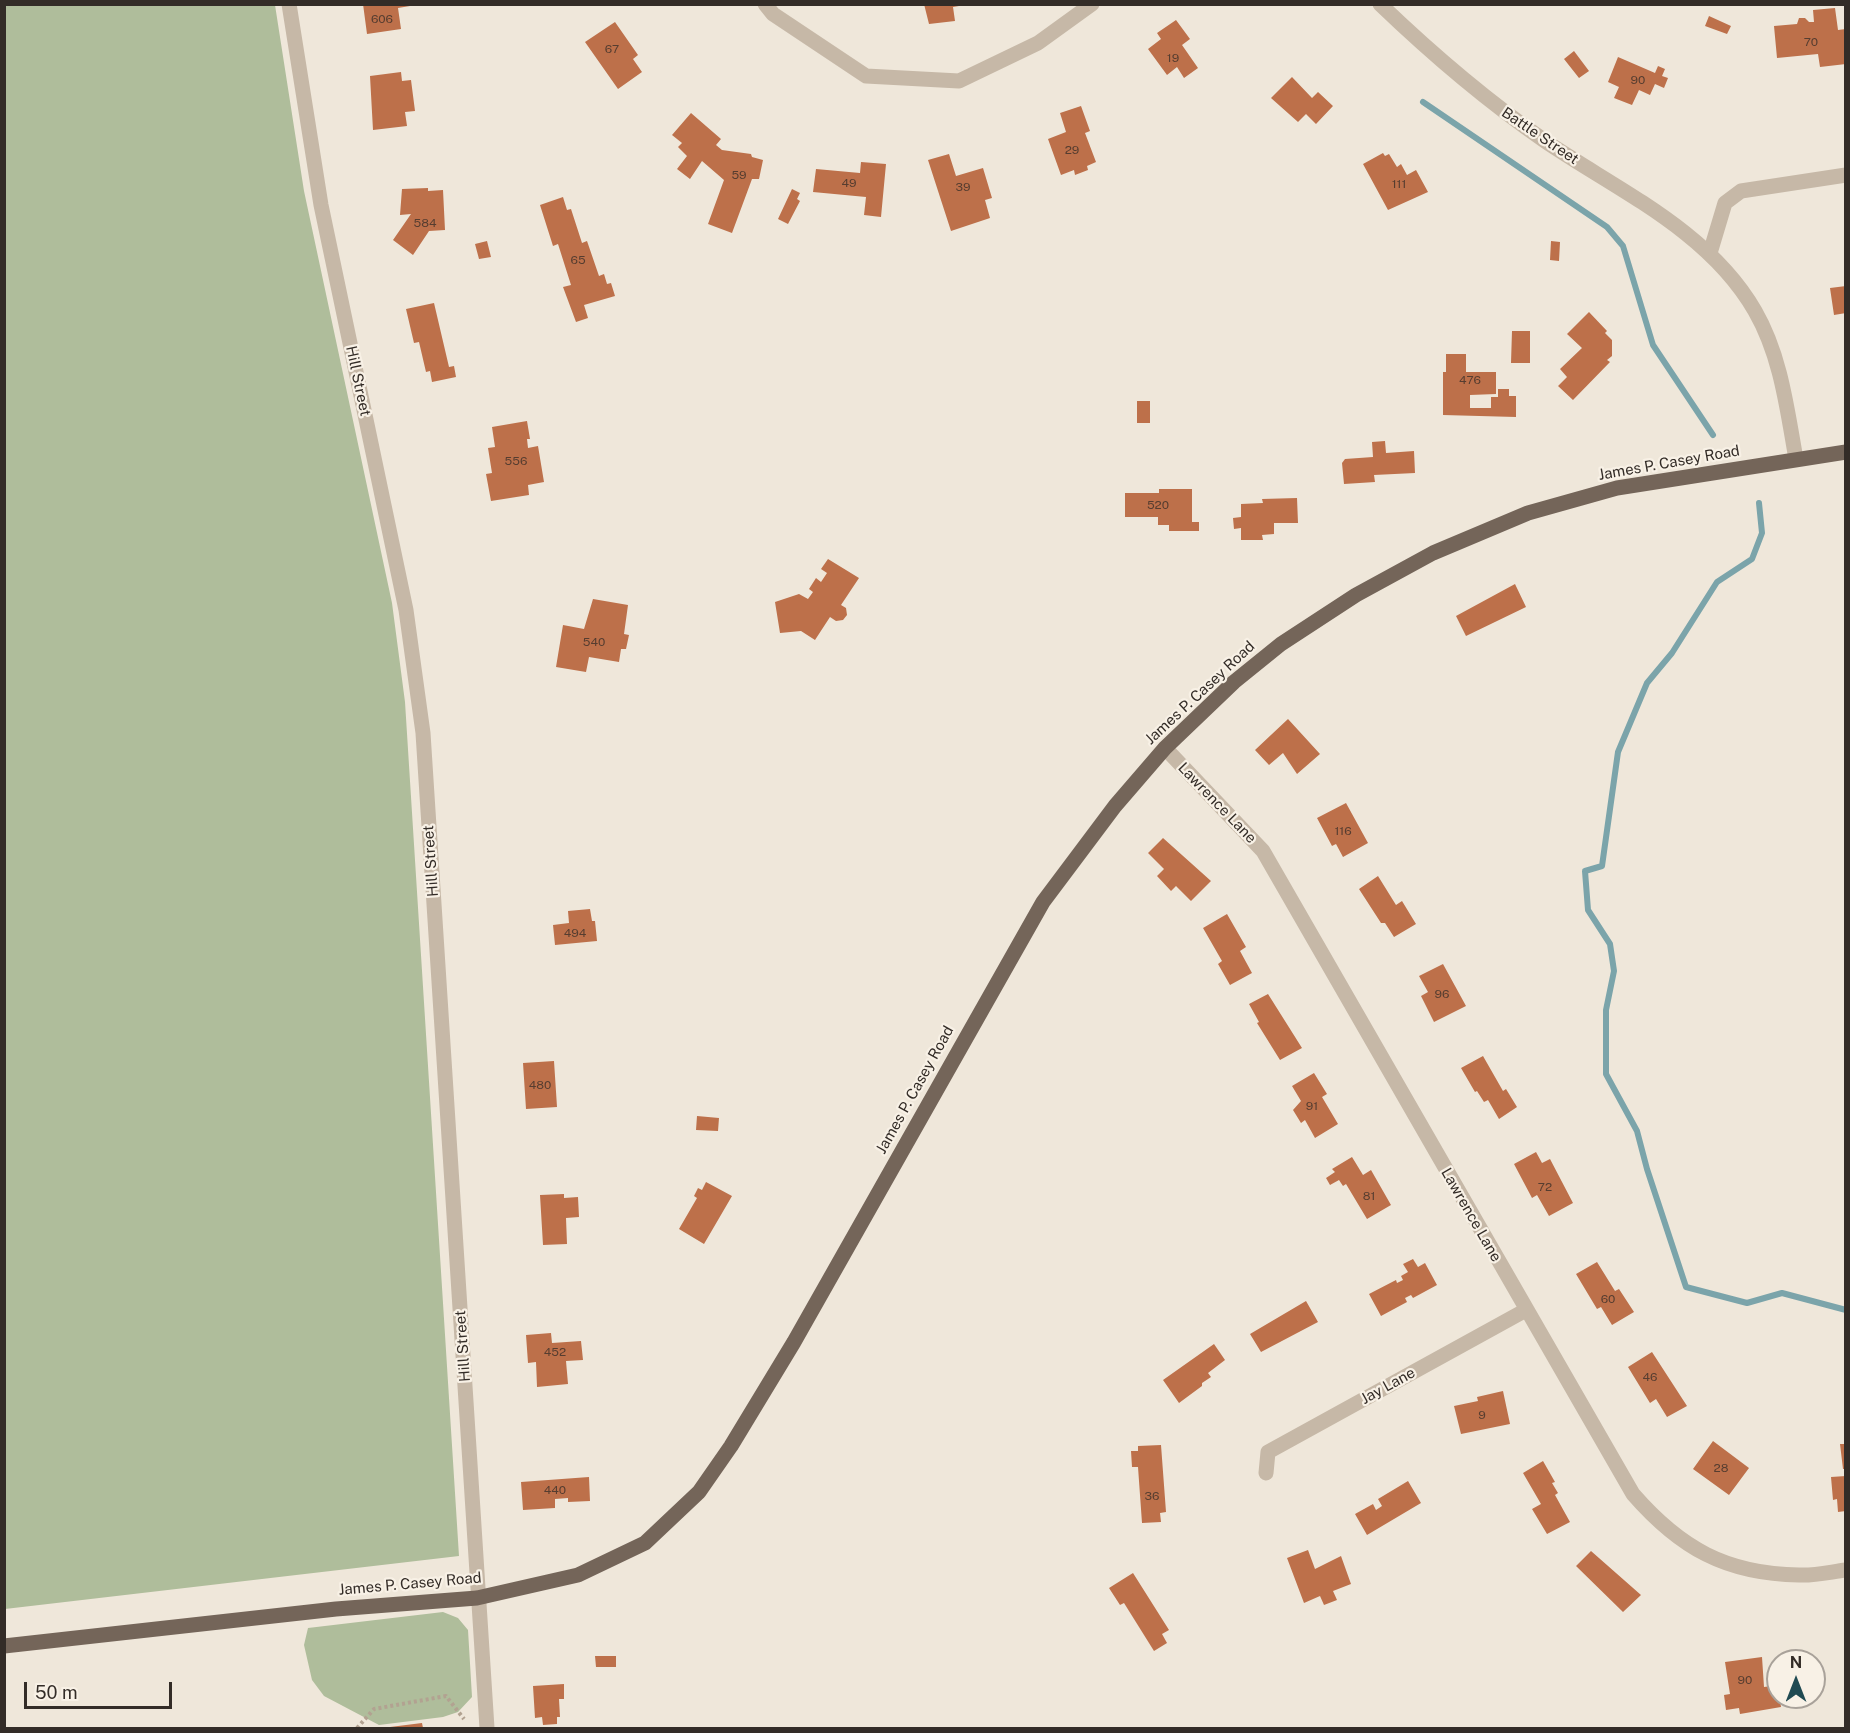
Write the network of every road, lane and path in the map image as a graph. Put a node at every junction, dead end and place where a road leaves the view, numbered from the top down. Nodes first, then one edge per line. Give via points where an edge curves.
1 (289, 4) edge
2 (765, 4) edge
3 (1092, 4) edge
4 (1380, 4) edge
5 (1845, 175) edge
6 (1710, 254) junction
7 (1845, 452) edge
8 (1796, 459) junction
9 (1164, 748) junction
10 (1526, 1310) junction
11 (1266, 1473) dead end
12 (1845, 1570) edge
13 (477, 1598) junction
14 (4, 1646) edge
15 (464, 1719) dead end
16 (357, 1728) edge
17 (487, 1728) edge

1 - 13 street, Hill Street via 321,205 406,610 423,734
2 - 3 street via 773,14 866,76 959,81 1038,43
4 - 6 street, Battle Street via 1423,46 1501,109 1657,213
5 - 6 street via 1741,191 1725,203
6 - 8 street, Battle Street via 1740,288 1766,330 1780,372
7 - 8 main road, James P. Casey Road
8 - 9 main road, James P. Casey Road via 1617,488 1528,513 1433,553 1356,595 1281,644
9 - 10 street, Lawrence Lane via 1263,851
9 - 13 main road, James P. Casey Road via 1042,902 794,1342 699,1492 645,1543 578,1575
10 - 11 street, Jay Lane via 1268,1452
10 - 12 street, Lawrence Lane via 1633,1494 1681,1542 1715,1560 1756,1571 1800,1575
13 - 14 main road, James P. Casey Road via 336,1609
13 - 17 street, Hill Street
15 - 16 path via 446,1696 374,1709

